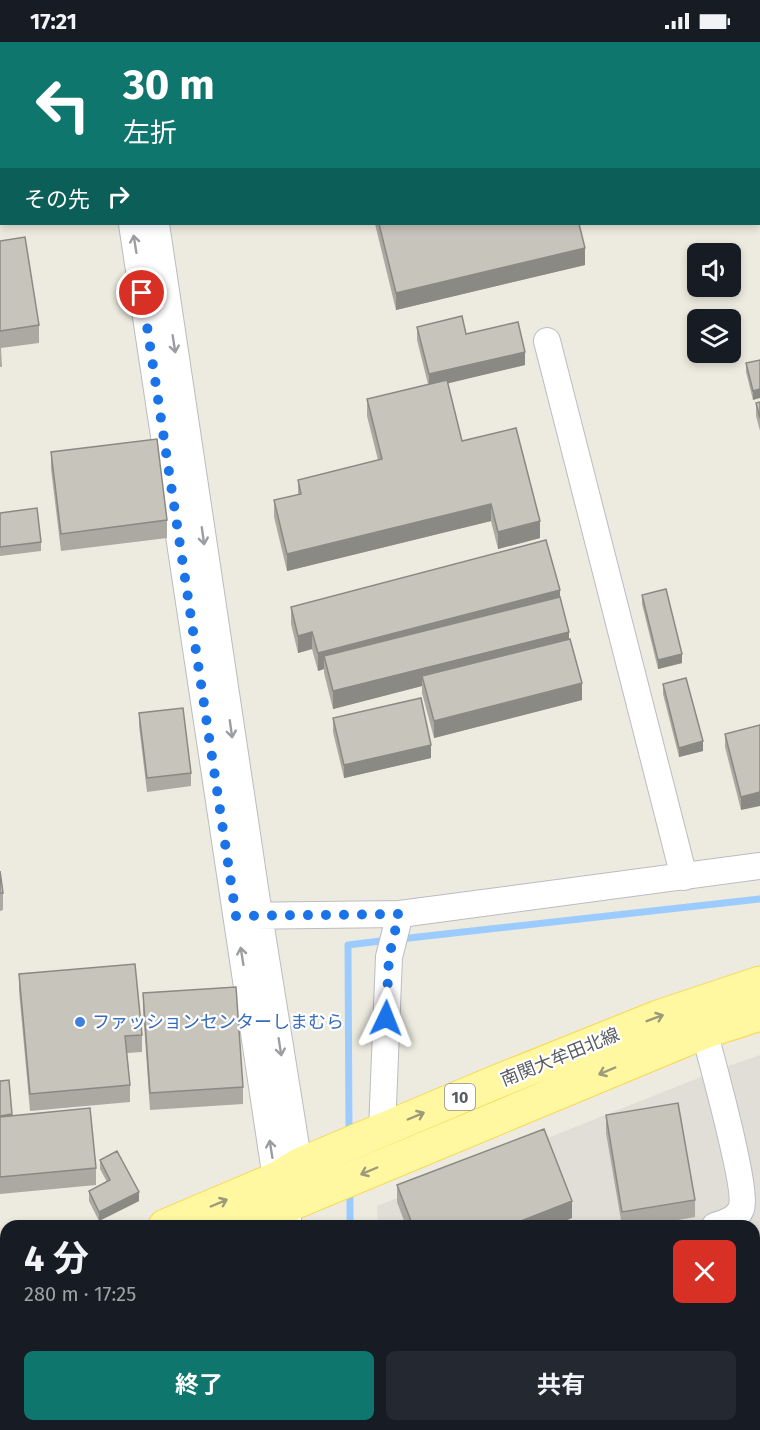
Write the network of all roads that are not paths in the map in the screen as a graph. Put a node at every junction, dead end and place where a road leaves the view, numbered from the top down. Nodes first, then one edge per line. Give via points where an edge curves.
1 (132, 225) edge
2 (156, 225) edge
3 (547, 341) dead end
4 (760, 866) edge
5 (684, 877) junction
6 (399, 914) junction
7 (248, 915) junction
8 (760, 983) edge
9 (760, 1014) edge
10 (700, 1018) junction
11 (382, 1130) junction
12 (288, 1194) edge
13 (188, 1220) edge
14 (247, 1220) edge
15 (729, 1220) edge

7 -> 1 street
2 -> 7 street
3 - 5 street
4 - 5 street
5 - 6 street
6 - 7 street
6 - 11 street via 389,957
7 - 12 street
8 - 10 main road, 南関大牟田北線 / 10
9 - 10 main road, 南関大牟田北線 / 10
11 -> 10 main road, 南関大牟田北線 / 10 via 514,1075
10 -> 12 main road, 南関大牟田北線 / 10
10 - 15 street via 742,1192 742,1207
11 - 12 main road, 南関大牟田北線 / 10
13 -> 12 main road, 南関大牟田北線 / 10
12 - 14 main road, 南関大牟田北線 / 10

